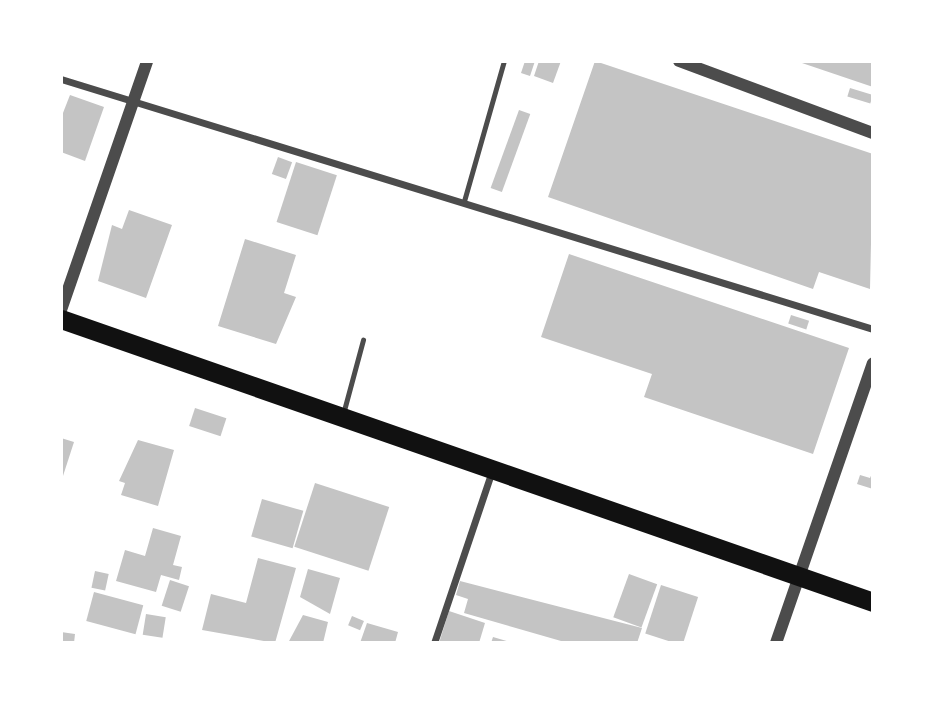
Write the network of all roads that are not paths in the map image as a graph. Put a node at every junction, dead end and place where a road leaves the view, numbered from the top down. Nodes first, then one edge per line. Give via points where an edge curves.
1 (147, 61) edge
2 (505, 61) edge
3 (679, 61) edge
4 (61, 79) edge
5 (133, 102) junction
6 (873, 134) edge
7 (464, 201) junction
8 (61, 310) edge
9 (61, 319) edge
10 (873, 329) edge
11 (363, 340) dead end
12 (873, 363) edge
13 (343, 416) junction
14 (492, 470) junction
15 (797, 576) junction
16 (873, 602) edge
17 (434, 643) edge
18 (776, 643) edge

1 - 5 street
2 - 7 lane
3 - 6 street
4 - 5 street
5 - 7 street
5 - 8 street
7 - 10 street
9 - 13 highway
11 - 13 lane
12 - 15 street
13 - 14 highway
14 - 15 highway
14 - 17 street
15 - 16 highway
15 - 18 street

